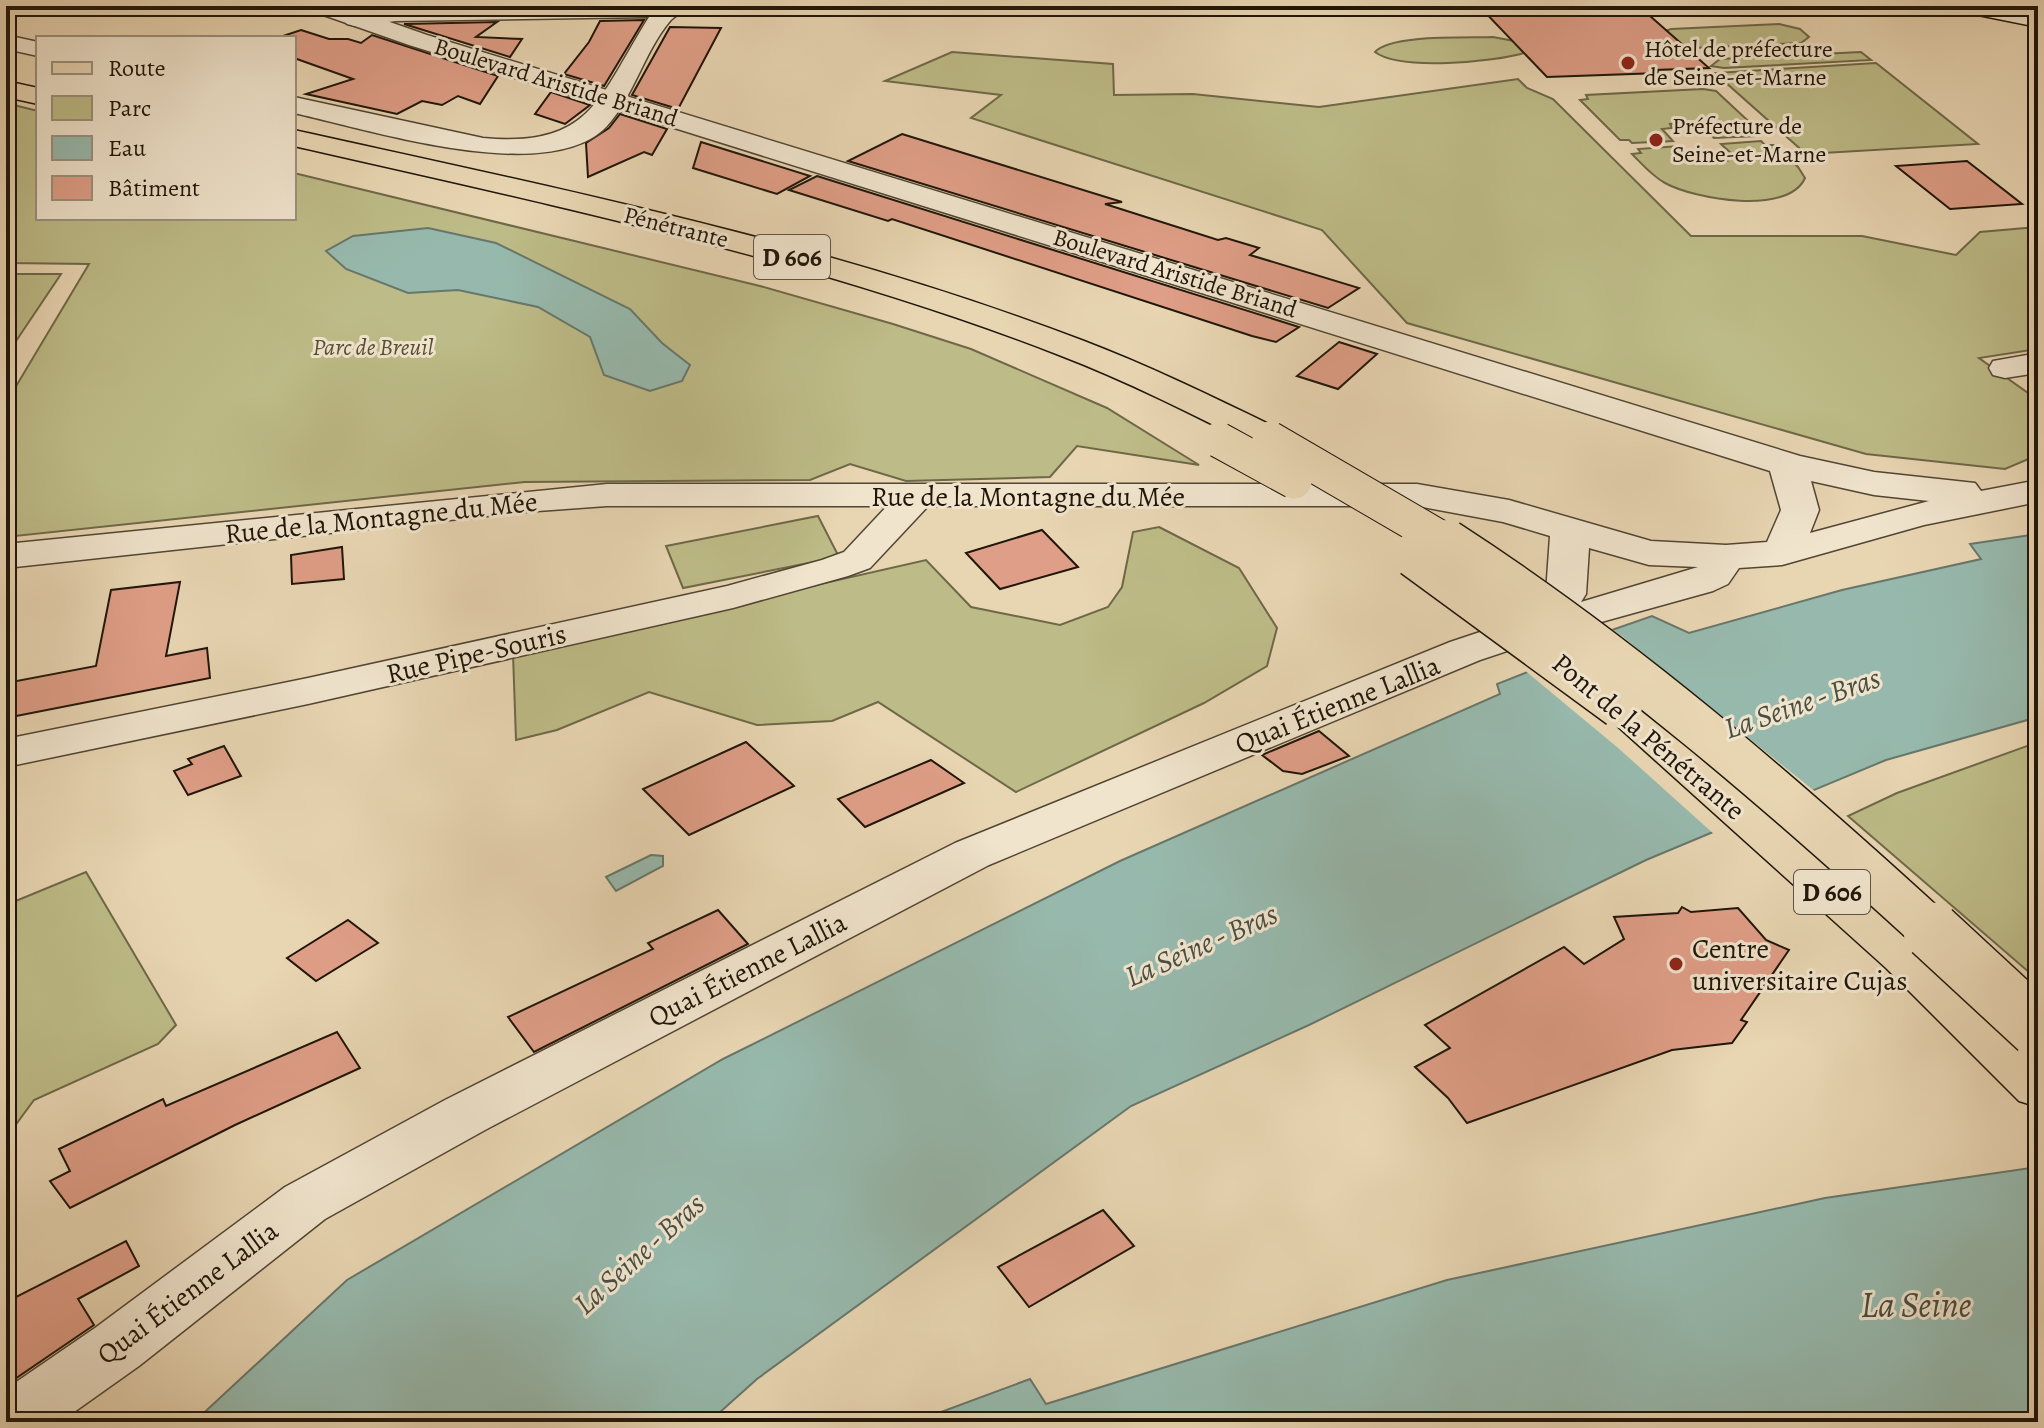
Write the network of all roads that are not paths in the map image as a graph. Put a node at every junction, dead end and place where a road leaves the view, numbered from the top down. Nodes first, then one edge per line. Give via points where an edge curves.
1 (321, 6) edge
2 (1967, 6) edge
3 (672, 8) edge
4 (355, 19) junction
5 (2038, 20) edge
6 (6, 42) edge
7 (36, 49) edge
8 (6, 73) edge
9 (36, 80) edge
10 (6, 89) edge
11 (36, 96) edge
12 (610, 99) junction
13 (296, 105) edge
14 (296, 138) edge
15 (296, 155) edge
16 (2038, 363) edge
17 (2005, 368) dead end
18 (1270, 439) joint
19 (1219, 440) joint
20 (1787, 464) junction
21 (2038, 491) edge
22 (917, 496) junction
23 (1570, 532) junction
24 (1630, 548) junction
25 (1782, 553) junction
26 (6, 556) edge
27 (1726, 557) junction
28 (1634, 602) junction
29 (1543, 625) junction
30 (6, 753) edge
31 (2038, 1029) edge
32 (2038, 1086) edge
33 (9, 1422) edge

1 - 4 street, Boulevard Aristide Briand
2 - 5 street
3 - 4 street
3 - 12 street
4 - 12 street, Boulevard Aristide Briand
6 - 7 street
8 - 9 main road
10 - 11 main road
12 - 13 street via 584,132 554,143 506,149
12 - 20 street, Boulevard Aristide Briand
14 - 18 main road, Pénétrante / D 606 via 642,218 842,271 1069,347
15 - 19 main road, Pénétrante / D 606 via 624,233 866,299 1056,365
16 - 17 street
18 - 31 main road, Pont de la Pénétrante / D 606, bridge via 1475,561 1597,646 1828,836
19 - 32 main road, Pont de la Pénétrante / D 606, bridge via 1386,536 1620,706 1904,955
20 - 21 street, Boulevard Aristide Briand via 1852,481 1929,492
20 - 25 street via 1800,510
21 - 25 street, Rue de la Montagne du Mée via 1918,515
22 - 23 street, Rue de la Montagne du Mée via 1417,495 1509,512
22 - 26 street, Rue de la Montagne du Mée via 607,495
22 - 30 street, Rue Pipe-Souris via 857,560 835,568 323,688
23 - 24 street, Rue de la Montagne du Mée
23 - 29 street via 1566,594
24 - 27 street, Rue de la Montagne du Mée
24 - 28 street via 1640,578
25 - 27 street, Rue de la Montagne du Mée
27 - 28 street, Quai Étienne Lallia via 1714,575
28 - 29 street, Quai Étienne Lallia
29 - 33 street, Quai Étienne Lallia via 1465,651 972,854 507,1093 305,1203

